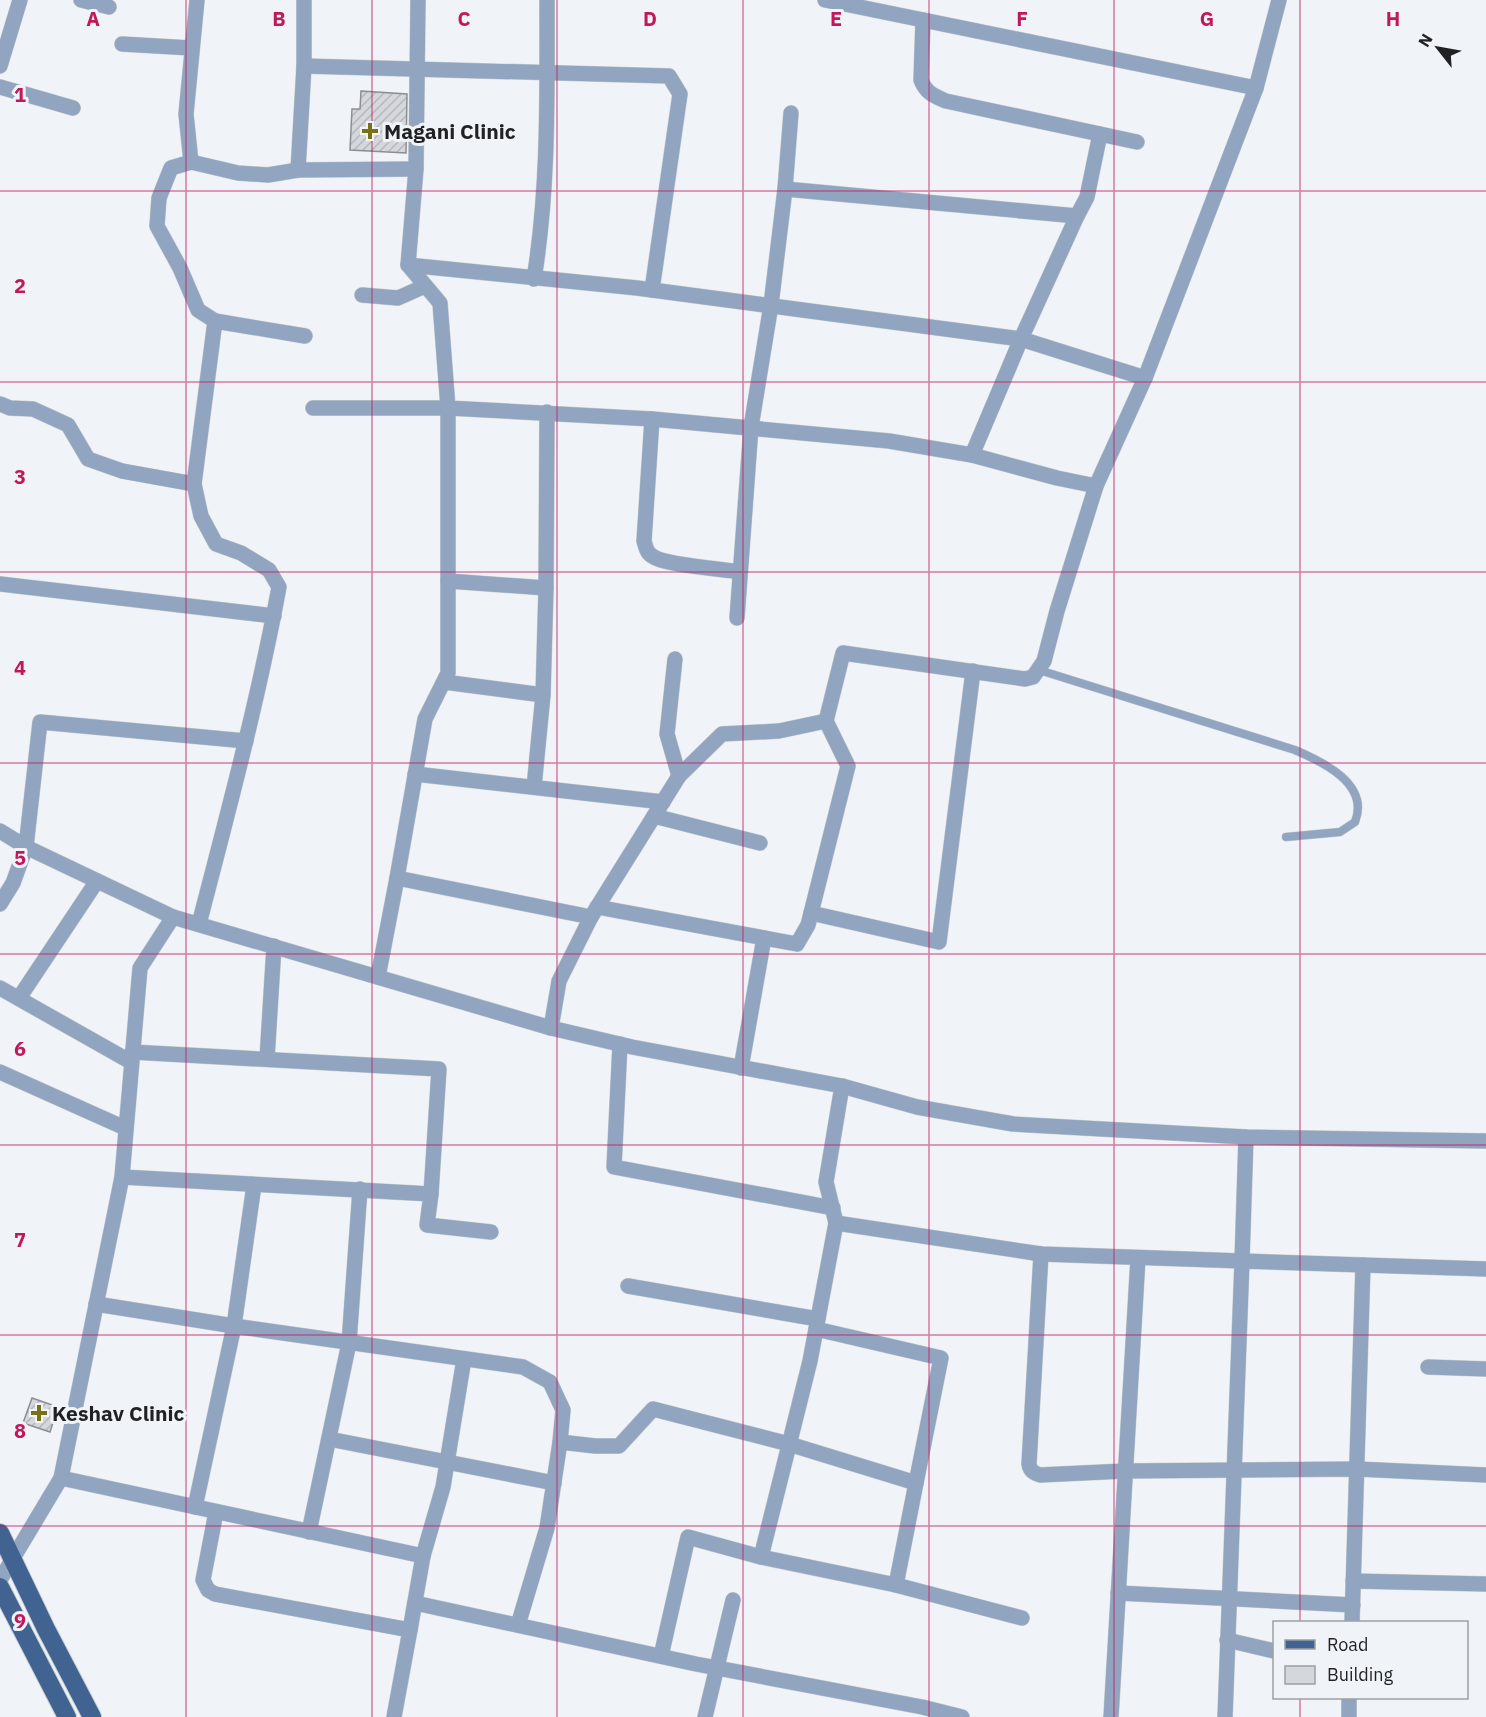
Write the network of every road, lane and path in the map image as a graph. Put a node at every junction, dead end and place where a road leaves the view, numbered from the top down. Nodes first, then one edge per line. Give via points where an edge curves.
1 (20, 0) edge
2 (81, 0) edge
3 (197, 0) edge
4 (304, 0) edge
5 (418, 0) edge
6 (547, 0) edge
7 (825, 0) edge
8 (1279, 0) edge
9 (109, 7) dead end
10 (923, 20) junction
11 (122, 44) dead end
12 (191, 48) junction
13 (0, 66) edge
14 (304, 66) junction
15 (418, 68) junction
16 (547, 72) junction
17 (0, 87) edge
18 (1256, 88) junction
19 (73, 108) dead end
20 (791, 113) dead end
21 (1100, 134) junction
22 (1137, 142) dead end
23 (191, 162) junction
24 (416, 169) junction
25 (298, 170) junction
26 (785, 189) junction
27 (1077, 216) junction
28 (408, 265) junction
29 (534, 279) junction
30 (426, 286) junction
31 (652, 290) junction
32 (362, 296) dead end
33 (771, 305) junction
34 (215, 321) junction
35 (305, 336) dead end
36 (1022, 339) junction
37 (1145, 378) junction
38 (0, 404) edge
39 (313, 408) dead end
40 (448, 408) junction
41 (547, 412) junction
42 (652, 419) junction
43 (751, 426) junction
44 (972, 455) junction
45 (194, 484) junction
46 (1096, 486) junction
47 (740, 572) junction
48 (448, 581) junction
49 (0, 584) edge
50 (546, 588) junction
51 (274, 615) junction
52 (737, 618) dead end
53 (675, 658) dead end
54 (1039, 670) junction
55 (974, 671) junction
56 (444, 682) junction
57 (543, 695) junction
58 (826, 721) junction
59 (246, 741) junction
60 (415, 774) junction
61 (679, 776) junction
62 (534, 787) junction
63 (663, 802) junction
64 (654, 816) junction
65 (0, 831) edge
66 (1286, 837) dead end
67 (760, 843) dead end
68 (26, 847) junction
69 (397, 878) junction
70 (97, 881) junction
71 (0, 904) edge
72 (594, 912) junction
73 (811, 913) junction
74 (173, 917) junction
75 (199, 924) junction
76 (764, 938) junction
77 (274, 946) junction
78 (378, 977) junction
79 (0, 988) edge
80 (19, 998) junction
81 (551, 1028) junction
82 (620, 1044) junction
83 (132, 1057) junction
84 (267, 1059) junction
85 (741, 1068) junction
86 (0, 1072) edge
87 (842, 1086) junction
88 (125, 1128) junction
89 (1246, 1137) junction
90 (1486, 1141) edge
91 (122, 1177) junction
92 (254, 1185) junction
93 (360, 1189) junction
94 (431, 1194) junction
95 (835, 1216) junction
96 (491, 1232) dead end
97 (1041, 1254) junction
98 (1138, 1258) junction
99 (1242, 1261) junction
100 (1364, 1265) junction
101 (1486, 1269) edge
102 (628, 1286) dead end
103 (96, 1304) junction
104 (817, 1324) junction
105 (234, 1326) junction
106 (349, 1343) junction
107 (464, 1359) junction
108 (1428, 1366) dead end
109 (1486, 1369) edge
110 (329, 1440) junction
111 (560, 1442) junction
112 (789, 1444) junction
113 (447, 1462) junction
114 (1357, 1469) junction
115 (1234, 1470) junction
116 (1125, 1471) junction
117 (1486, 1475) edge
118 (61, 1478) junction
119 (554, 1483) junction
120 (916, 1483) junction
121 (195, 1507) junction
122 (216, 1512) junction
123 (309, 1532) junction
124 (0, 1533) edge
125 (423, 1556) junction
126 (761, 1557) junction
127 (14, 1559) junction
128 (0, 1580) edge
129 (1353, 1581) junction
130 (1486, 1584) edge
131 (896, 1585) junction
132 (0, 1587) edge
133 (1118, 1593) junction
134 (1229, 1599) junction
135 (733, 1600) dead end
136 (415, 1603) junction
137 (1353, 1605) junction
138 (1022, 1618) dead end
139 (1352, 1621) edge
140 (518, 1625) junction
141 (410, 1630) junction
142 (1227, 1640) junction
143 (1273, 1651) edge
144 (661, 1656) junction
145 (717, 1668) junction
146 (1350, 1699) edge
147 (67, 1717) edge
148 (92, 1717) edge
149 (394, 1717) edge
150 (705, 1717) edge
151 (962, 1717) edge
152 (1111, 1717) edge
153 (1225, 1717) edge
154 (1349, 1717) edge

1 - 13 street
2 - 9 street
3 - 12 street
4 - 14 street
5 - 15 street
6 - 16 street
7 - 10 street
8 - 18 street
10 - 18 street
10 - 21 street via 921,80 932,95
11 - 12 street
12 - 23 street via 186,114
14 - 15 street
14 - 25 street
15 - 16 street
15 - 24 street
16 - 29 street via 542,228
16 - 31 street via 669,76 680,94
17 - 19 street
18 - 37 street
20 - 26 street
21 - 22 street
21 - 27 street via 1087,197
23 - 25 street via 268,175
23 - 34 street via 171,168 159,198 157,226 198,310
24 - 25 street
24 - 28 street
26 - 27 street
26 - 33 street
27 - 36 street
28 - 29 street
28 - 30 street
29 - 31 street
30 - 32 street via 398,298
30 - 40 street via 440,303
31 - 33 street
33 - 36 street
33 - 43 street
34 - 35 street
34 - 45 street
36 - 37 street
36 - 44 street
37 - 46 street
38 - 45 street via 33,409 68,425 88,459 122,471
39 - 40 street
40 - 41 street
40 - 48 street
41 - 42 street
41 - 50 street
42 - 43 street
42 - 47 street via 644,541 647,550 664,561
43 - 44 street via 889,441
43 - 47 street
44 - 46 street
45 - 51 street via 201,516 216,544 269,570 279,587
46 - 54 street
47 - 52 street
48 - 50 street
48 - 56 street via 448,673
49 - 51 street
50 - 57 street
51 - 59 street
53 - 61 street via 667,734
54 - 55 street via 1025,679
54 - 66 lane via 1295,750 1328,765 1357,798 1355,822 1340,832
55 - 58 street via 843,653
55 - 73 street via 939,942
56 - 57 street
56 - 60 street via 425,719
57 - 62 street
58 - 61 street via 779,731 722,734
58 - 73 street via 848,766
59 - 68 street via 40,722
59 - 75 street
60 - 62 street
60 - 69 street
61 - 63 street
62 - 63 street
63 - 64 street
64 - 67 street
64 - 72 street
65 - 68 street
68 - 70 street
68 - 71 street via 13,883
69 - 72 street
69 - 78 street
70 - 74 street
70 - 80 street
72 - 76 street
72 - 81 street via 559,981
73 - 76 street via 797,944
74 - 75 street
74 - 83 street via 140,968
75 - 77 street
76 - 85 street
77 - 78 street
77 - 84 street
78 - 81 street
79 - 80 street
80 - 83 street
81 - 82 street
82 - 85 street
82 - 95 street via 614,1167
83 - 84 street
83 - 88 street
84 - 94 street via 439,1069
85 - 87 street
86 - 88 street
87 - 89 street via 917,1107 1013,1124
87 - 95 street via 826,1182
88 - 91 street
89 - 90 street
89 - 99 street
91 - 92 street
91 - 103 street
92 - 93 street
92 - 105 street
93 - 94 street
93 - 106 street
94 - 96 street via 427,1225
95 - 97 street
95 - 104 street
97 - 98 street
97 - 116 street via 1029,1468 1040,1475
98 - 99 street
98 - 116 street
99 - 100 street
99 - 115 street
100 - 101 street
100 - 114 street
102 - 104 street
103 - 105 street
103 - 118 street
104 - 112 street
104 - 120 street via 941,1358
105 - 106 street
105 - 121 street
106 - 107 street
106 - 110 street
107 - 111 street via 523,1367 550,1382 563,1410
107 - 113 street
108 - 109 street
110 - 113 street
110 - 123 street
111 - 112 street via 619,1446 653,1409
111 - 119 street
112 - 120 street
112 - 126 street
113 - 119 street
113 - 125 street
114 - 115 street
114 - 117 street
114 - 129 street
115 - 116 street
115 - 134 street
116 - 133 street
118 - 121 street
118 - 127 street
119 - 140 street via 547,1528
120 - 131 street
121 - 122 street
122 - 123 street
122 - 141 street via 203,1580 208,1590
123 - 125 street
124 - 127 main road
125 - 136 street
126 - 131 street
126 - 144 street via 688,1537
127 - 128 street
127 - 148 main road
129 - 130 street
129 - 137 street
131 - 138 street
132 - 147 main road
133 - 134 street
133 - 152 street
134 - 137 street
134 - 142 street
135 - 145 street
136 - 140 street
136 - 141 street
137 - 139 street
140 - 144 street
141 - 149 street
142 - 143 street
142 - 153 street
144 - 145 street
145 - 150 street
145 - 151 street
146 - 154 street

